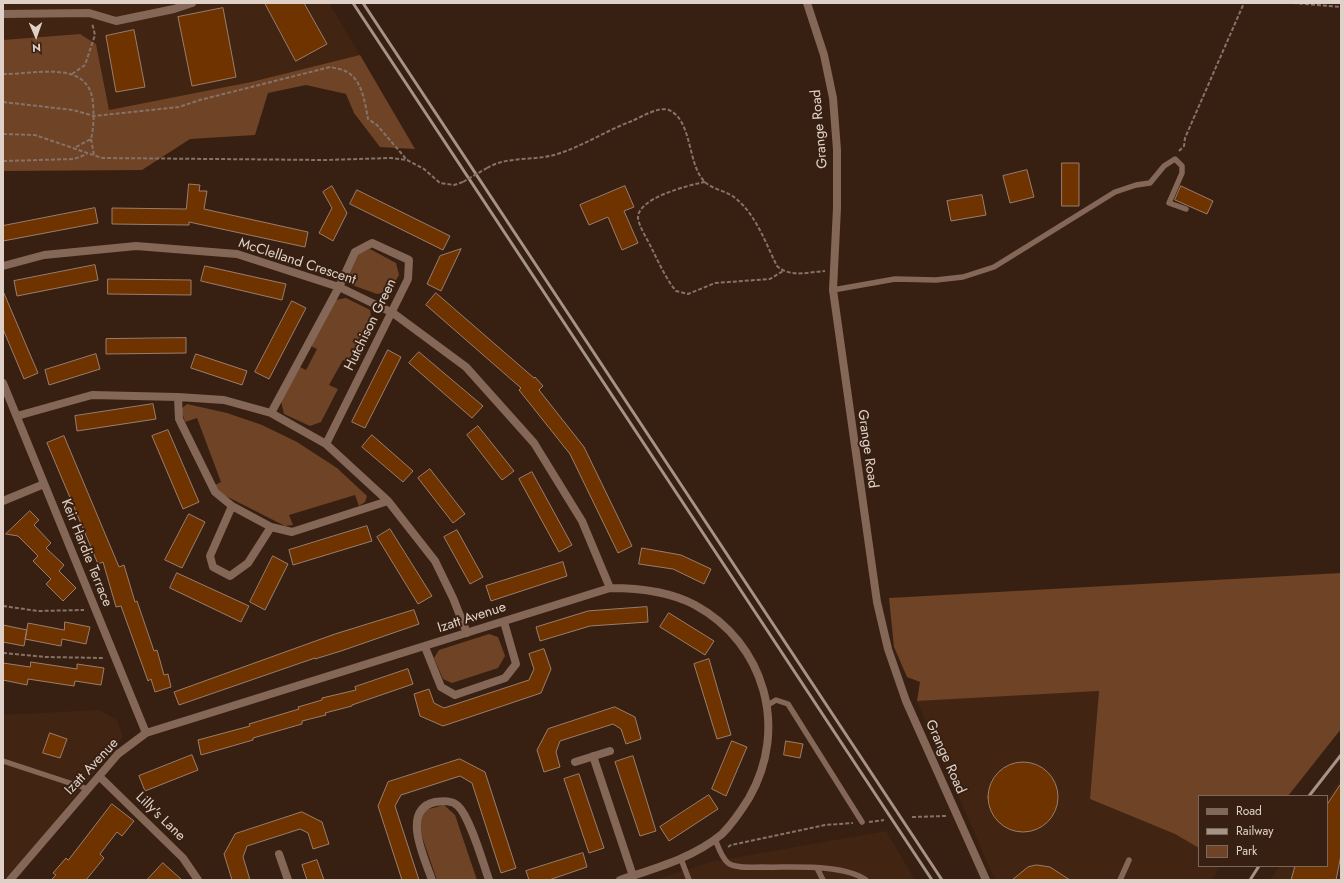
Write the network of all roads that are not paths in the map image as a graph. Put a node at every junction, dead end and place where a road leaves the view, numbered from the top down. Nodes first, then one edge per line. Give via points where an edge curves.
1 (192, 3) edge
2 (807, 3) edge
3 (3, 14) edge
4 (1186, 209) dead end
5 (3, 266) edge
6 (339, 287) junction
7 (833, 290) junction
8 (393, 313) junction
9 (3, 383) edge
10 (178, 397) junction
11 (270, 413) junction
12 (16, 416) junction
13 (326, 444) junction
14 (44, 484) junction
15 (3, 501) edge
16 (388, 501) junction
17 (232, 506) junction
18 (271, 527) junction
19 (610, 588) junction
20 (504, 622) junction
21 (467, 633) junction
22 (425, 647) junction
23 (768, 705) junction
24 (146, 733) junction
25 (610, 751) dead end
26 (593, 756) junction
27 (3, 761) edge
28 (575, 762) dead end
29 (100, 777) junction
30 (88, 788) junction
31 (862, 822) road end
32 (715, 839) junction
33 (279, 854) dead end
34 (681, 859) junction
35 (1129, 860) dead end
36 (817, 868) junction
37 (633, 876) junction
38 (10, 880) edge
39 (198, 880) edge
40 (288, 880) edge
41 (432, 880) edge
42 (489, 880) edge
43 (620, 880) edge
44 (689, 880) edge
45 (823, 880) edge
46 (866, 880) edge
47 (986, 880) edge
48 (1120, 880) edge

1 - 3 street via 116,21 89,12
2 - 7 street, Grange Road via 824,55 833,98 837,150
4 - 7 lane via 1168,203 1182,173 1182,166 1175,159 1164,166 1150,183 1115,192 994,267 963,277 936,280 895,279
5 - 6 street, McClelland Crescent via 44,255 136,246 237,254
6 - 8 street, McClelland Crescent
6 - 8 street, Hutchison Green via 355,252 372,243 409,260 408,279
6 - 11 street, Hutchison Green
7 - 47 street, Grange Road via 876,594 888,649 906,701
8 - 13 street, Hutchison Green
8 - 19 street, McClelland Crescent via 466,367 534,443 582,521
9 - 12 street, Keir Hardie Terrace
10 - 11 street via 224,400
10 - 12 street via 92,395
10 - 17 street via 179,419 215,492
11 - 13 street
12 - 14 street, Keir Hardie Terrace
13 - 16 street
14 - 15 street
14 - 24 street, Keir Hardie Terrace
16 - 18 street via 292,532
16 - 21 street via 435,561
17 - 18 street
17 - 18 street via 210,556 213,567 230,576 248,563
19 - 20 street, Izatt Avenue
19 - 23 street, Izatt Avenue via 638,588 666,594 695,604 717,620 737,637 751,658 761,679
20 - 21 street, Izatt Avenue
20 - 22 street via 516,664 505,678 455,695 441,688
21 - 22 street, Izatt Avenue
22 - 24 street, Izatt Avenue
23 - 31 lane via 776,700 788,704
23 - 32 street, Izatt Avenue via 763,768 739,815
24 - 29 street, Izatt Avenue via 118,754
25 - 26 street
26 - 28 street
26 - 37 street
27 - 30 lane
29 - 30 street, Izatt Avenue
29 - 39 street, Lilly's Lane via 183,858
30 - 38 street, Izatt Avenue
32 - 34 street, Izatt Avenue
32 - 36 lane via 729,863 744,867
33 - 40 street
34 - 37 street, Izatt Avenue
34 - 44 lane
35 - 48 lane
36 - 45 lane
36 - 46 lane via 838,870
37 - 43 street, Izatt Avenue
41 - 42 street via 416,834 417,822 422,810 433,803 447,800 458,806 466,818

